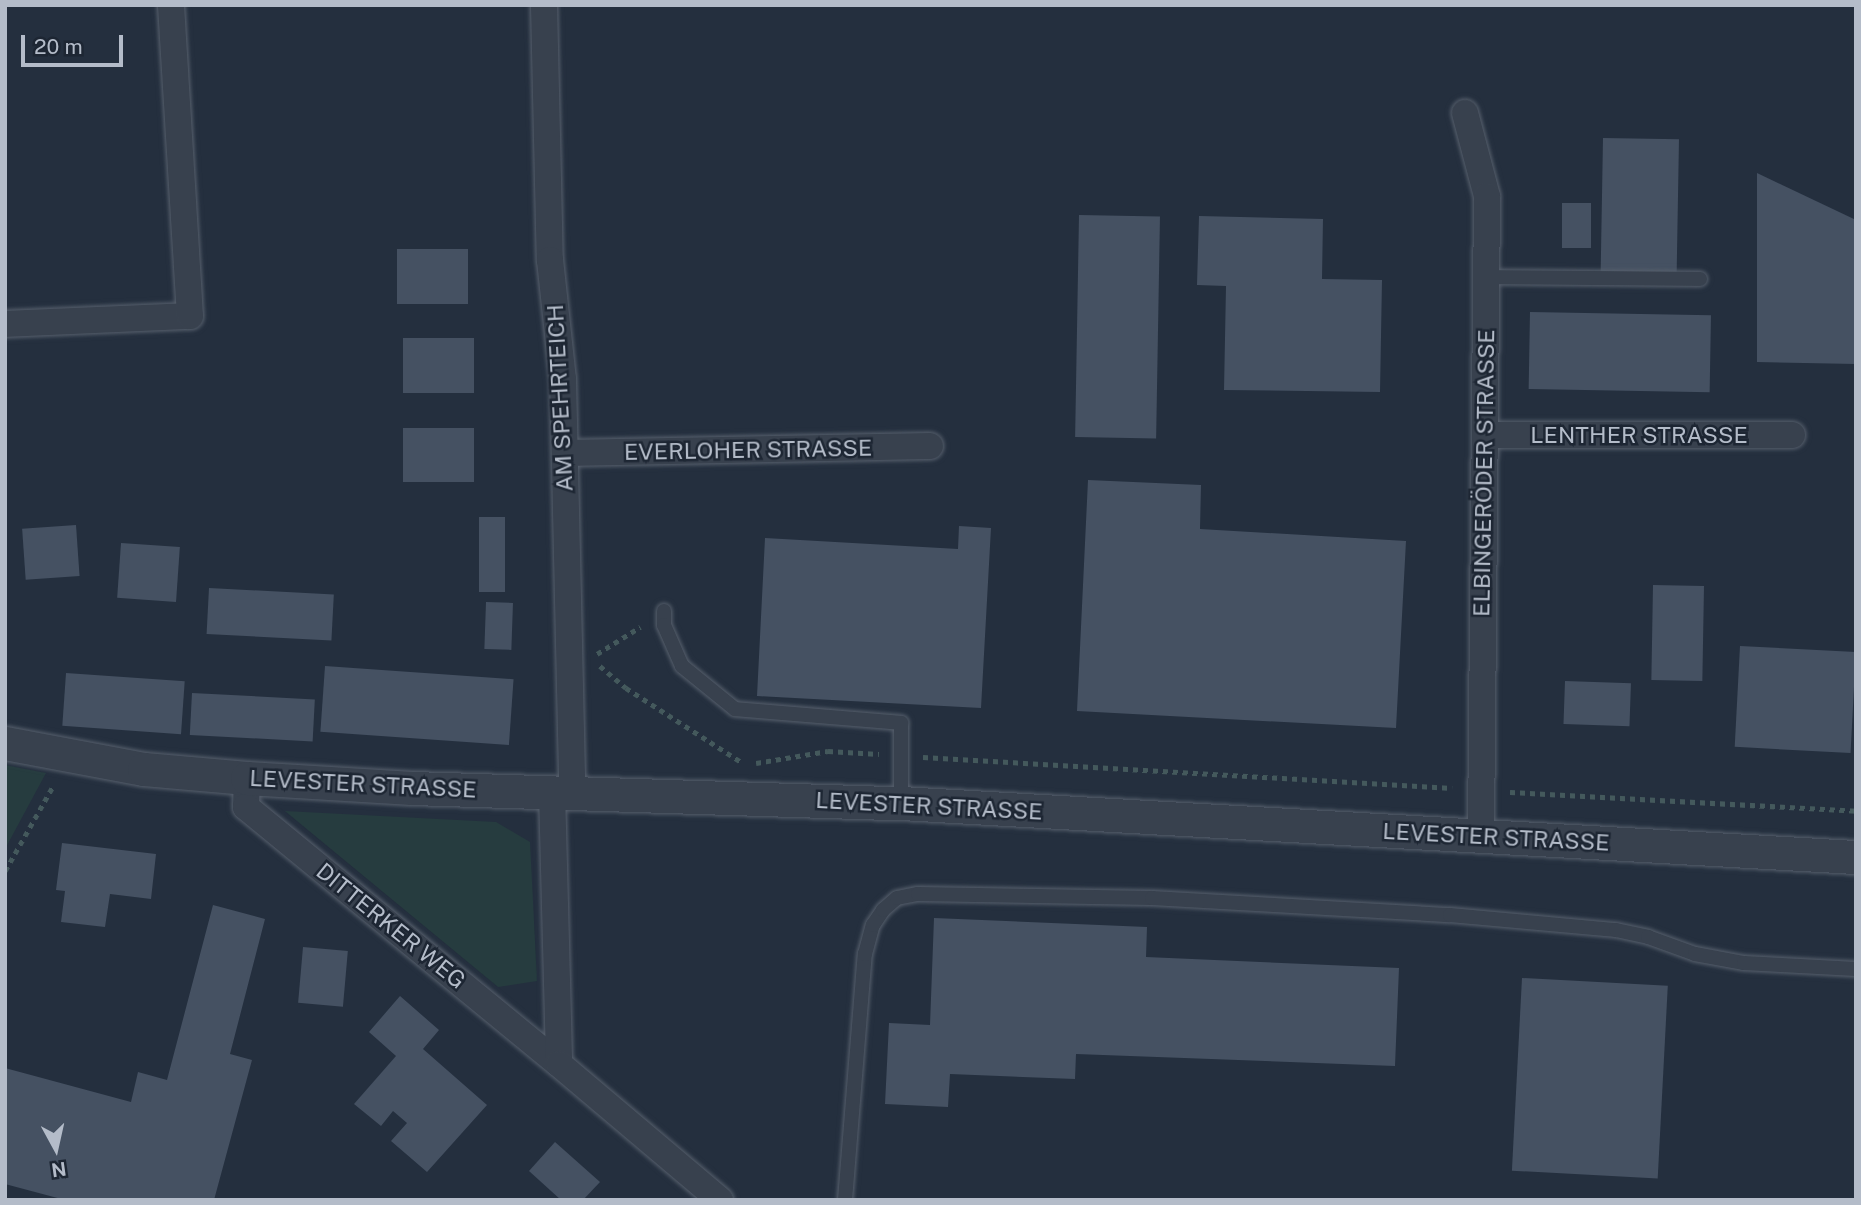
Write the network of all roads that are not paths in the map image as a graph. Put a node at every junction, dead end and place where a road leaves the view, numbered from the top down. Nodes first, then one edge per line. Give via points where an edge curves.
1 (171, 5) edge
2 (544, 5) edge
3 (1465, 113) dead end
4 (1486, 276) junction
5 (1700, 279) dead end
6 (5, 324) edge
7 (1485, 435) junction
8 (1792, 435) dead end
9 (930, 446) dead end
10 (566, 453) junction
11 (664, 611) road end
12 (5, 743) edge
13 (247, 779) junction
14 (562, 791) junction
15 (901, 803) junction
16 (1481, 836) junction
17 (1856, 857) edge
18 (1856, 969) edge
19 (559, 1064) junction
20 (720, 1200) edge
21 (845, 1200) edge

1 - 6 street via 190,316
2 - 10 street, AM SPEHRTEICH via 550,260
3 - 4 street, ELBINGERÖDER STRASSE via 1487,196
4 - 5 lane
4 - 7 street, ELBINGERÖDER STRASSE
7 - 8 street, LENTHER STRASSE
7 - 16 street, ELBINGERÖDER STRASSE
9 - 10 street, EVERLOHER STRASSE
10 - 14 street, AM SPEHRTEICH
11 - 15 lane via 664,625 682,666 735,709 901,723
12 - 13 street, LEVESTER STRASSE via 144,769
13 - 14 street, LEVESTER STRASSE
13 - 19 street, DITTERKER WEG via 246,807
14 - 15 street, LEVESTER STRASSE
14 - 19 street
15 - 16 street, LEVESTER STRASSE
16 - 17 street, LEVESTER STRASSE
18 - 21 lane via 1744,962 1695,954 1616,930 1450,915 1152,898 918,894 897,898 873,925 865,954
19 - 20 street, DITTERKER WEG

